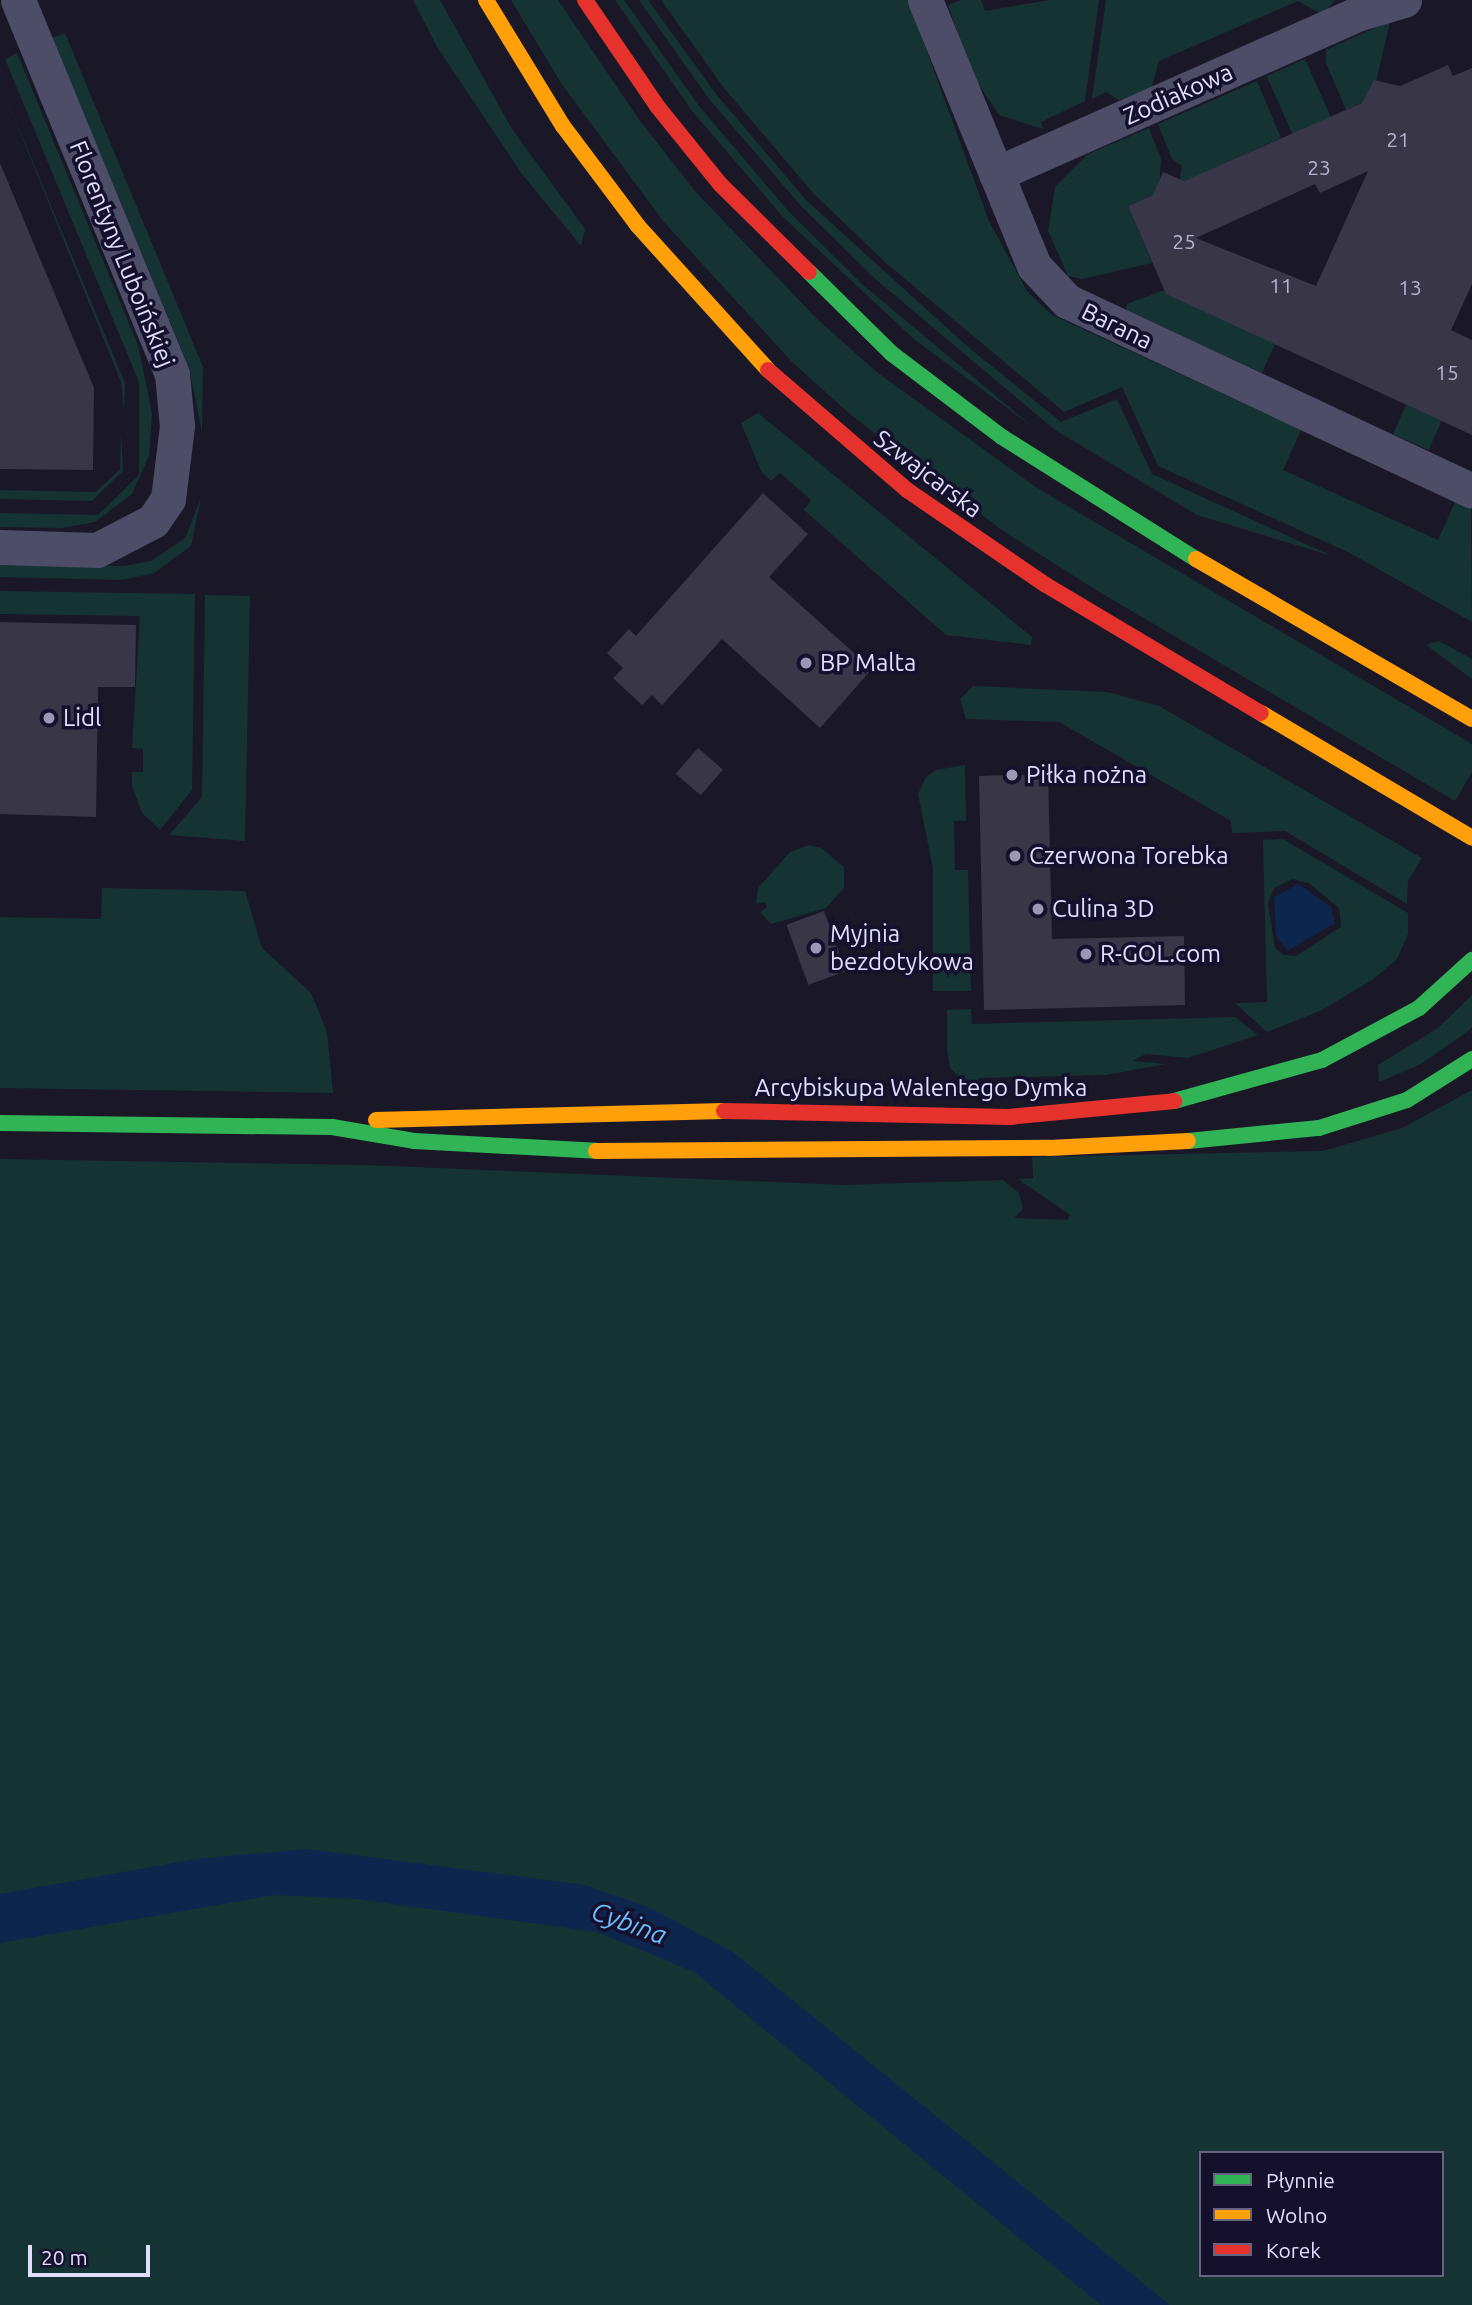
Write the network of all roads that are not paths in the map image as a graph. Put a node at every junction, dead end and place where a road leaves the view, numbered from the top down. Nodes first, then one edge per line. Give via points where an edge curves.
1 (18, 0) edge
2 (486, 0) edge
3 (585, 0) edge
4 (925, 0) edge
5 (1404, 0) edge
6 (1359, 7) edge
7 (996, 174) junction
8 (1472, 491) edge
9 (0, 547) edge
10 (1472, 719) edge
11 (1472, 838) edge
12 (1472, 960) edge
13 (1472, 1059) edge
14 (0, 1123) edge
15 (332, 1127) junction

1 - 9 street, Florentyny Luboińskiej via 172,374 177,426 168,499 153,521 97,550
2 - 11 street, Szwajcarska via 563,126 638,226 726,328 834,430 907,490 1046,585
3 - 10 street via 657,106 720,184 891,353 1002,437 1144,529
4 - 7 street, Barana
5 - 6 street, Zodiakowa
6 - 7 street, Zodiakowa
7 - 8 street, Barana via 1034,266 1067,301
12 - 15 street, Arcybiskupa Walentego Dymka via 1419,1008 1322,1060 1243,1086 1128,1110 1009,1117 810,1109 425,1115
13 - 15 street, Arcybiskupa Walentego Dymka via 1407,1100 1360,1117 1225,1139 911,1152 576,1151 414,1141
14 - 15 street, Arcybiskupa Walentego Dymka

